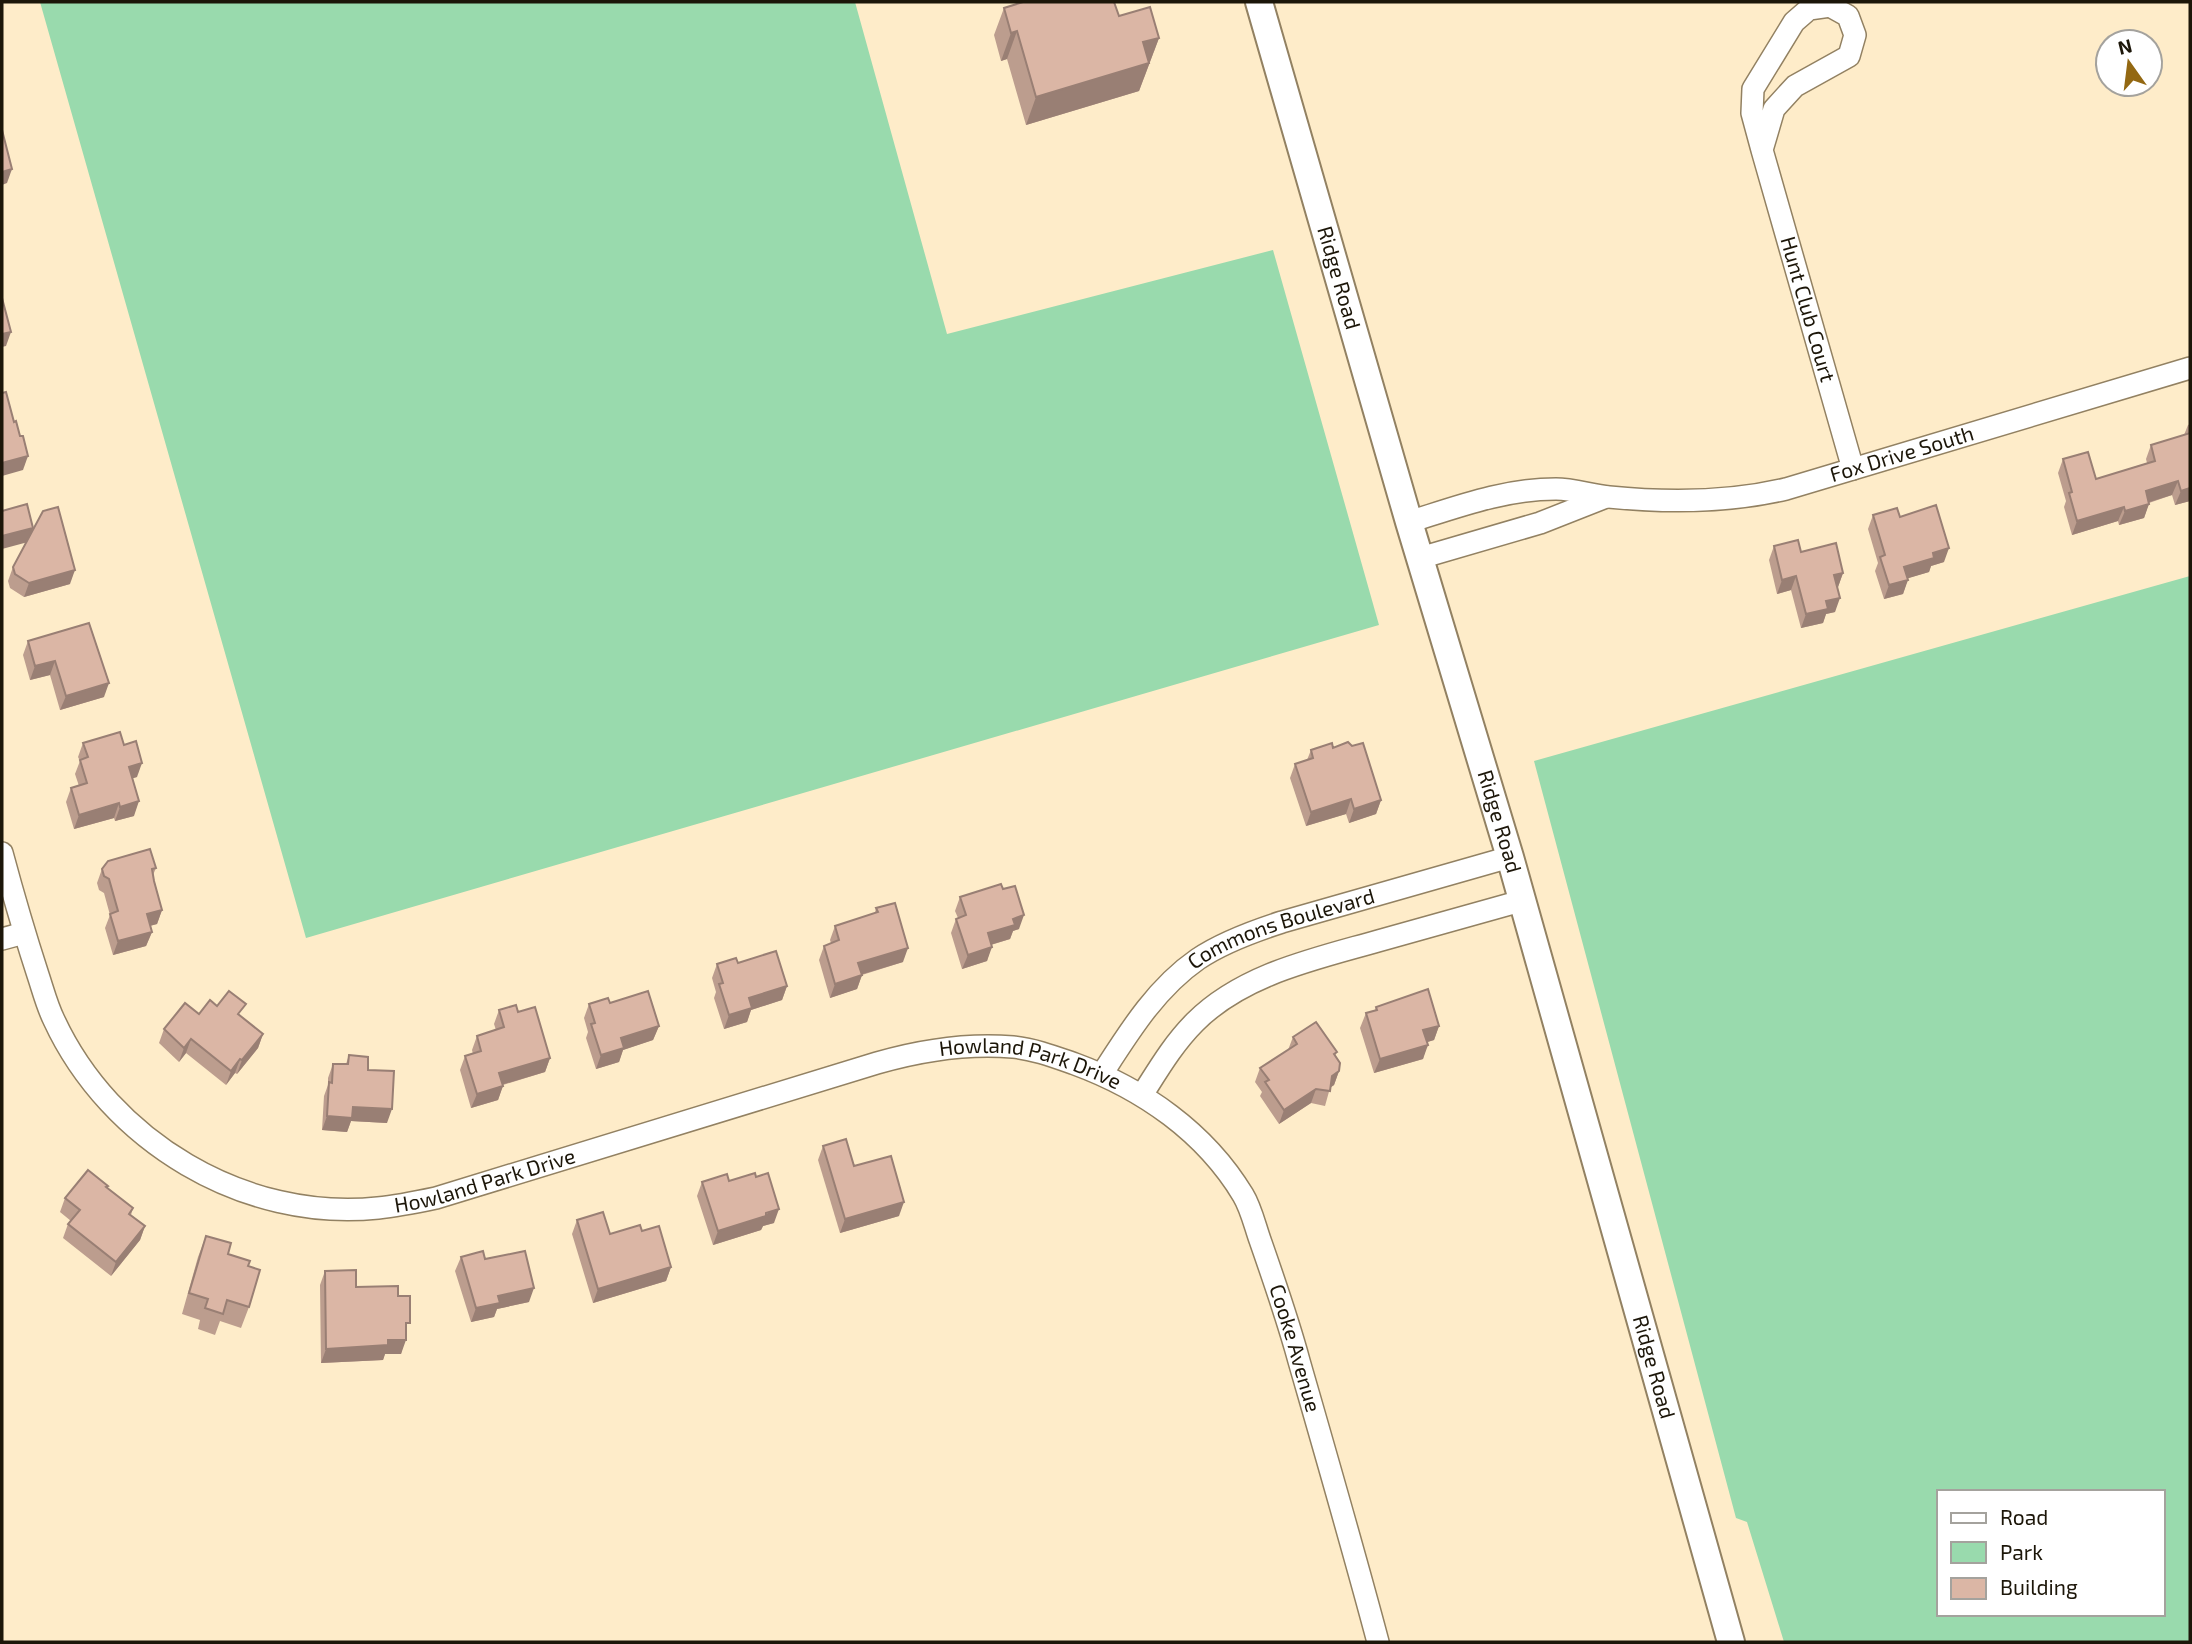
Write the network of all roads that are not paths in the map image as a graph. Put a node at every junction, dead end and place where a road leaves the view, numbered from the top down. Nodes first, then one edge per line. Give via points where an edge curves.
1 (1259, 2) edge
2 (1762, 150) junction
3 (2190, 368) edge
4 (1853, 469) junction
5 (1608, 496) junction
6 (1409, 522) junction
7 (1420, 558) junction
8 (2, 853) edge
9 (1510, 857) junction
10 (1521, 901) junction
11 (24, 933) junction
12 (2, 939) edge
13 (1102, 1074) junction
14 (1142, 1095) junction
15 (1378, 1642) edge
16 (1731, 1642) edge

1 - 6 street, Ridge Road
2 - 2 street, Hunt Club Court via 1774,109 1795,86 1849,56 1856,35 1848,16 1830,6 1809,9 1794,22 1753,89 1752,113
2 - 4 street, Hunt Club Court
3 - 4 street, Fox Drive South
4 - 5 street, Fox Drive South via 1729,500
5 - 6 street, Fox Drive South via 1558,488 1508,492
5 - 7 street, Fox Drive South via 1540,523
6 - 7 street, Ridge Road
7 - 9 street, Ridge Road
8 - 11 street, Howland Park Drive
9 - 10 street, Ridge Road
9 - 13 street, Commons Boulevard via 1254,931 1199,958 1140,1016
10 - 14 street, Commons Boulevard via 1263,977 1196,1021 1169,1052
10 - 16 street, Ridge Road
11 - 12 street
11 - 13 street, Howland Park Drive via 53,1019 110,1105 164,1150 206,1175 269,1199 303,1206 377,1209 436,1198 877,1063 947,1047 1017,1048
13 - 14 street, Howland Park Drive
14 - 15 street, Cooke Avenue via 1187,1128 1219,1161 1244,1197 1283,1303

